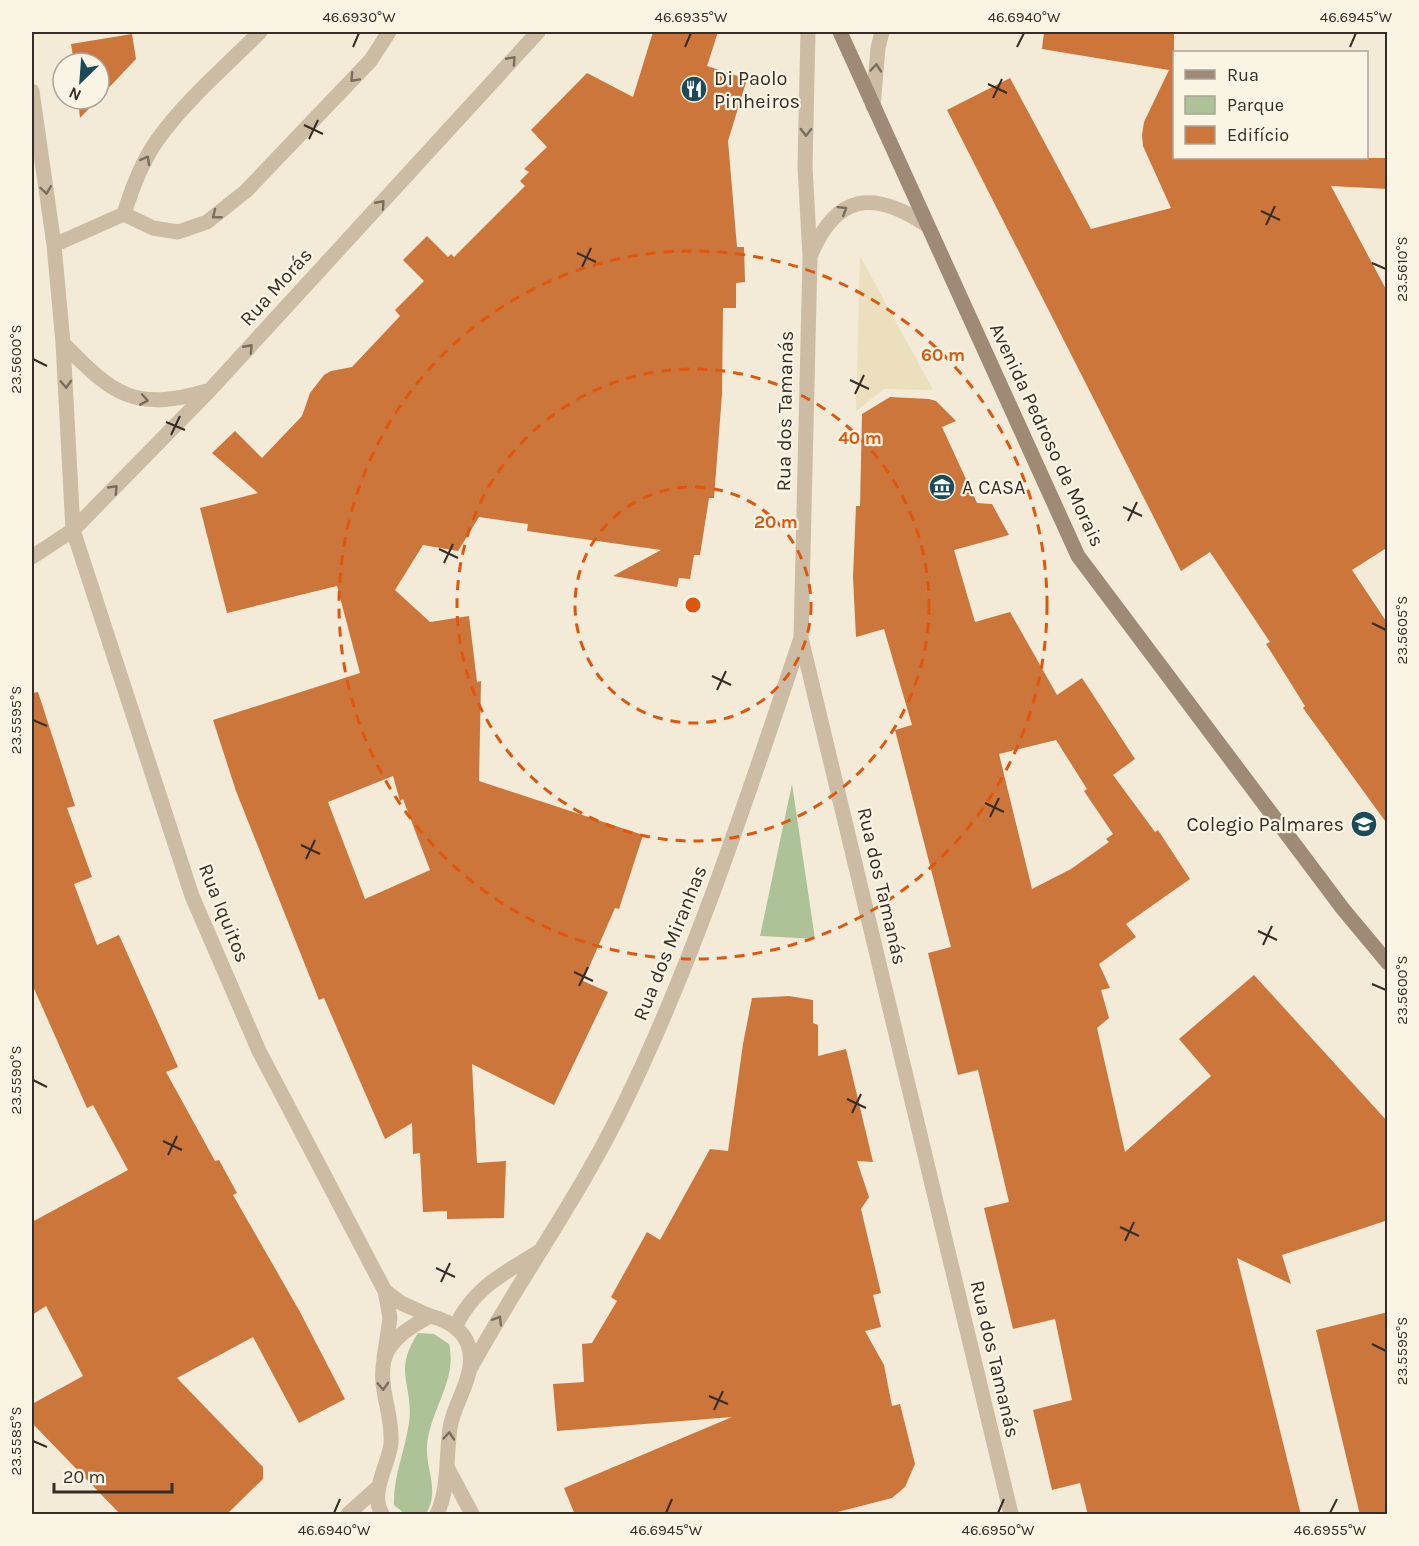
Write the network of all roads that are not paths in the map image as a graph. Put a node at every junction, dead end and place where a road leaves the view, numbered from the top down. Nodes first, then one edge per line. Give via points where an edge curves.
1 (260, 32) edge
2 (389, 32) edge
3 (538, 32) edge
4 (808, 32) edge
5 (840, 32) edge
6 (882, 32) edge
7 (32, 91) edge
8 (873, 106) junction
9 (124, 214) junction
10 (925, 224) junction
11 (54, 245) junction
12 (810, 257) junction
13 (63, 343) junction
14 (210, 390) junction
15 (73, 530) junction
16 (32, 557) edge
17 (801, 638) junction
18 (1388, 963) edge
19 (543, 1249) junction
20 (385, 1290) junction
21 (429, 1316) junction
22 (456, 1325) junction
23 (384, 1358) junction
24 (470, 1371) junction
25 (447, 1467) junction
26 (378, 1486) junction
27 (348, 1515) edge
28 (382, 1515) edge
29 (437, 1515) edge
30 (472, 1515) edge
31 (1011, 1515) edge

9 -> 1 street via 136,178 157,140
2 -> 9 street via 370,60 254,183 207,222 178,232 153,228
14 -> 3 street, Rua Morás
4 -> 12 street, Rua dos Tamanás via 806,166
5 - 8 main road, Avenida Pedroso de Morais
8 -> 6 street
7 -> 11 street, Rua Iquitos
8 - 10 main road, Avenida Pedroso de Morais
9 - 11 street
12 -> 10 street, Rua dos Tamanás via 821,230 835,214 857,202 883,203
10 - 18 main road, Avenida Pedroso de Morais via 1078,556
11 - 13 street, Rua Iquitos
12 - 17 street, Rua dos Tamanás
13 -> 14 street via 87,368 136,399 158,402
13 -> 15 street, Rua Iquitos
15 -> 14 street, Rua Morás
15 - 16 street, Rua Morás
15 - 20 street, Rua Iquitos via 192,896 259,1051
17 - 19 street, Rua dos Miranhas via 720,874 670,1005 626,1102
17 - 31 street, Rua dos Tamanás
19 - 22 street, Rua dos Miranhas via 479,1291
24 -> 19 street, Rua dos Miranhas
20 - 21 street, Rua Iquitos via 401,1303
20 - 23 street, Rua Iquitos via 390,1318
21 - 22 street, Rua Iquitos
21 - 23 street via 399,1337
22 - 24 street via 465,1337
23 -> 26 street, Rua Iquitos via 382,1383 391,1438 386,1468
25 -> 24 street, Rua dos Miranhas via 450,1428
25 - 29 street, Rua dos Miranhas
25 - 30 street
26 - 27 street
26 - 28 street

